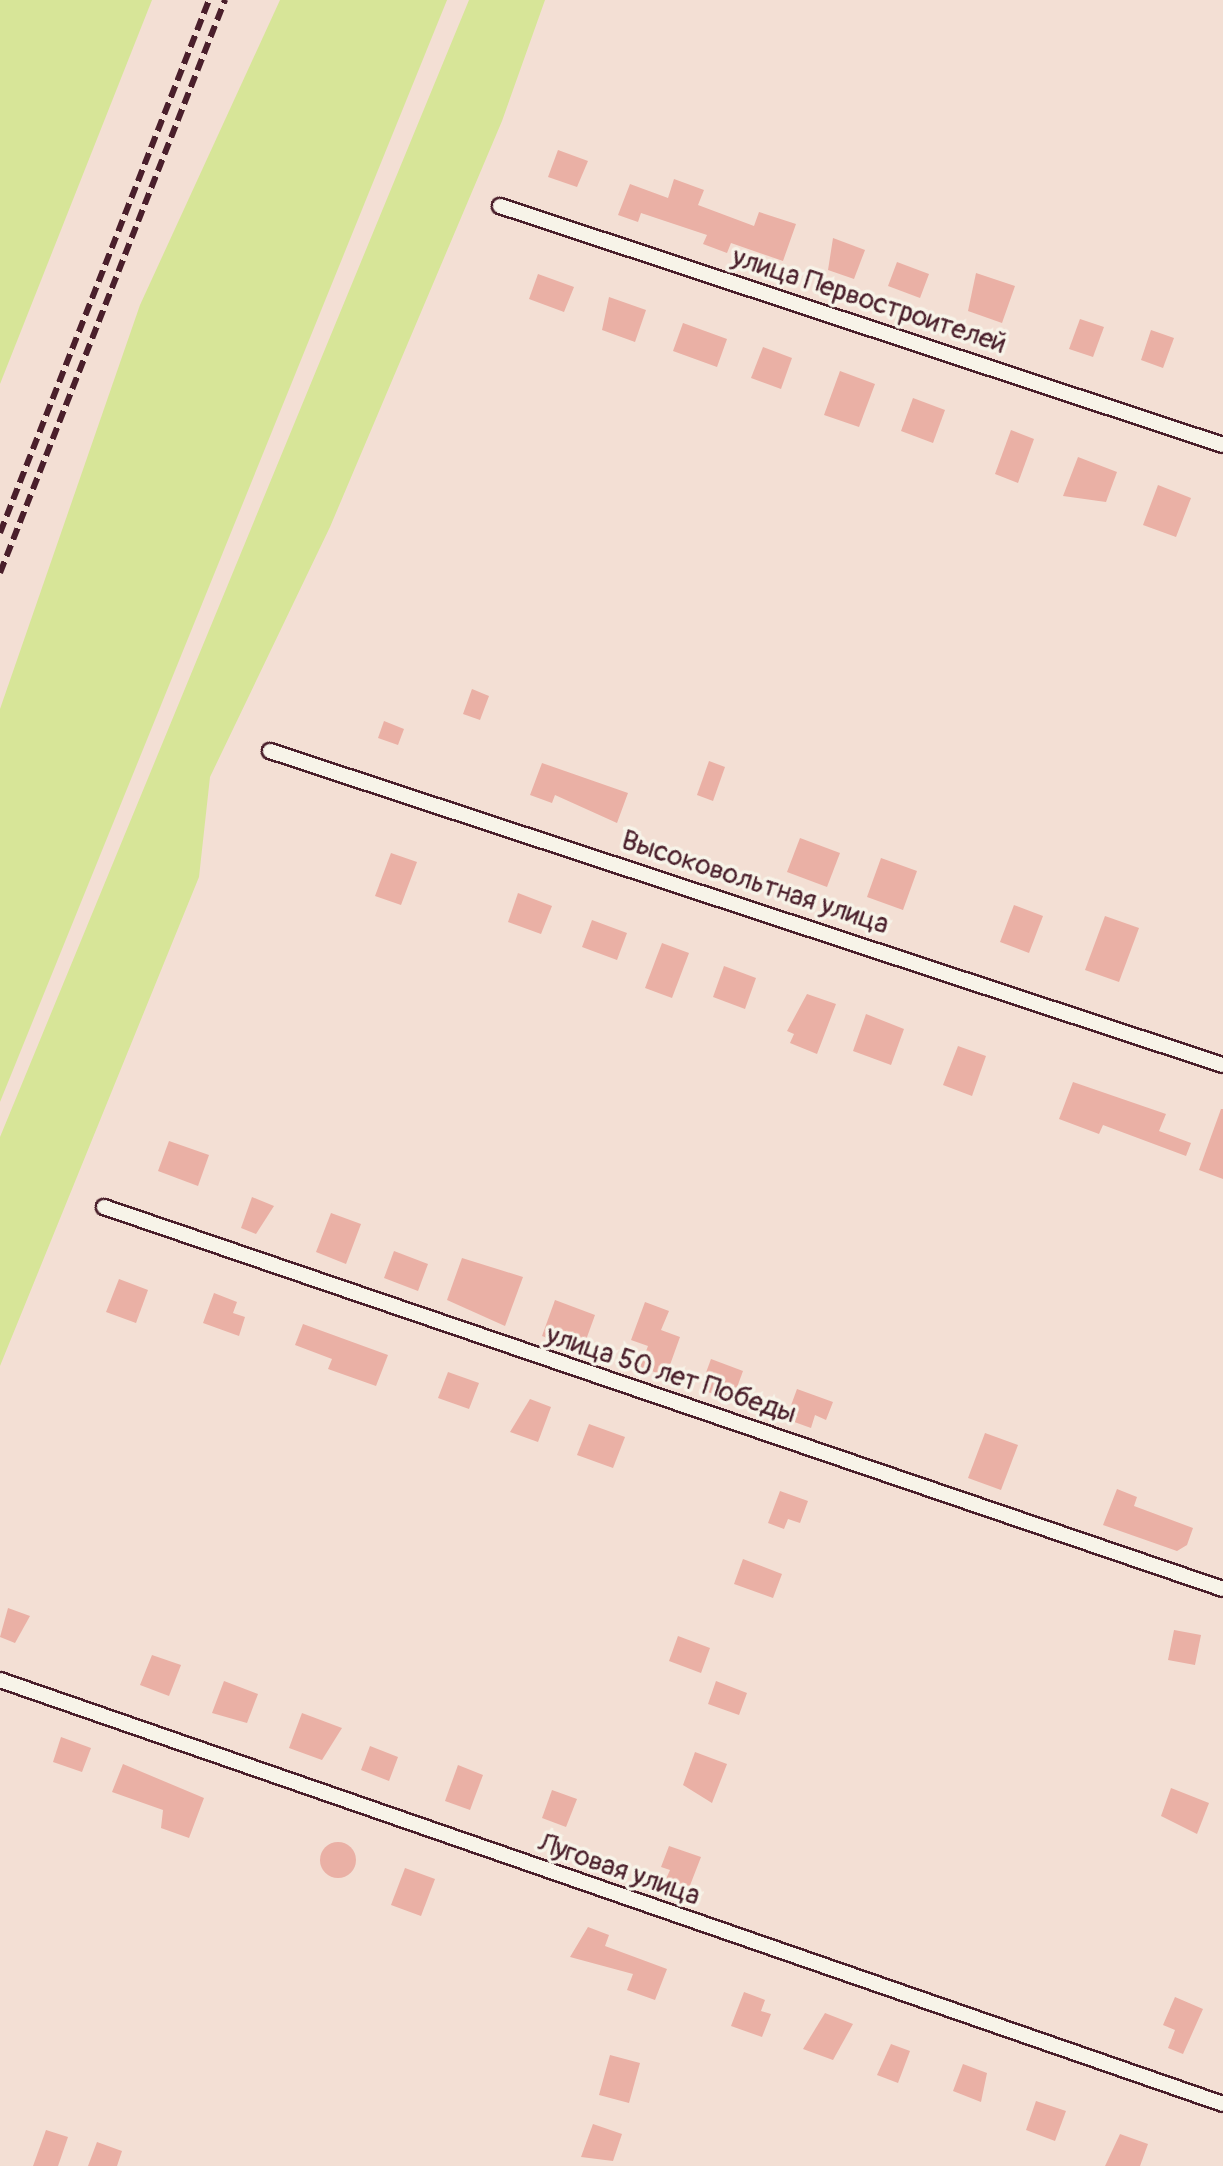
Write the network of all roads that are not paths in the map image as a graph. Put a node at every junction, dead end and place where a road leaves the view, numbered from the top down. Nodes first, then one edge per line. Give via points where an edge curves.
1 (500, 206) dead end
2 (1223, 445) edge
3 (270, 751) dead end
4 (1223, 1065) edge
5 (104, 1207) dead end
6 (1223, 1589) edge
7 (0, 1680) edge
8 (1223, 2104) edge

1 - 2 street, улица Первостроителей
3 - 4 street, Высоковольтная улица
5 - 6 street, улица 50 лет Победы
7 - 8 street, Луговая улица

